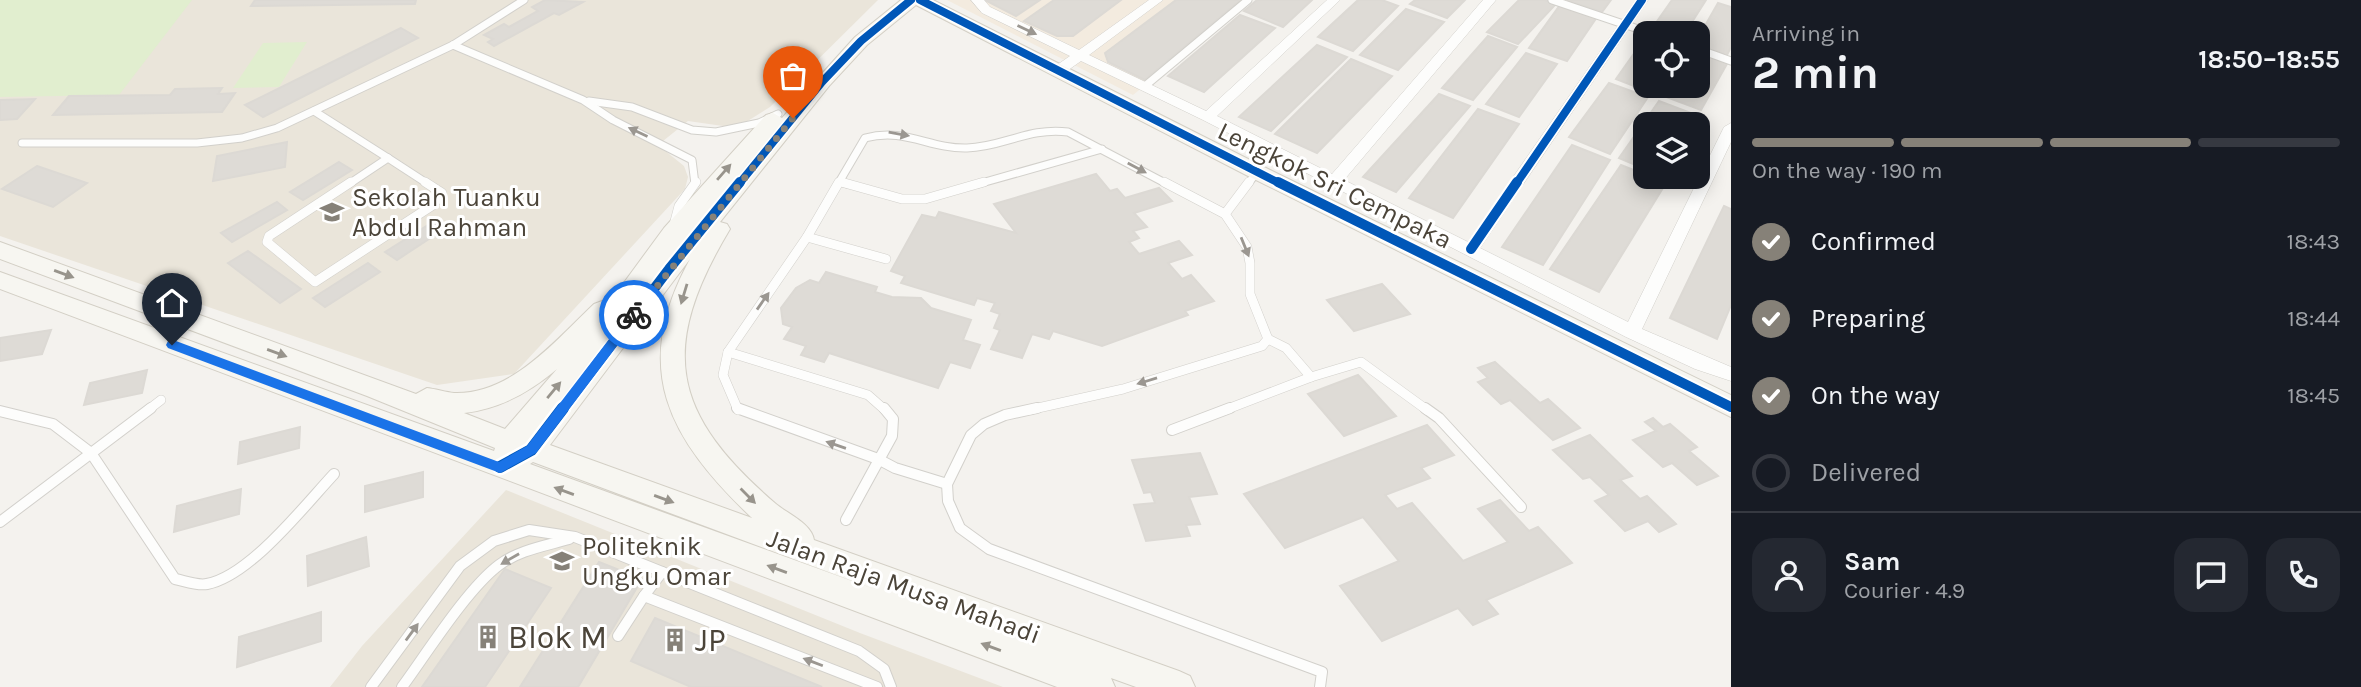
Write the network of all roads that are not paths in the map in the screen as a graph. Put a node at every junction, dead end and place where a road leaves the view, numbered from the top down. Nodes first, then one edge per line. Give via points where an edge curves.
1 (524, 0) edge
2 (898, 0) edge
3 (911, 0) edge
4 (920, 0) edge
5 (977, 0) edge
6 (1157, 0) edge
7 (1248, 0) edge
8 (1334, 0) edge
9 (1490, 0) edge
10 (1552, 0) edge
11 (1642, 0) edge
12 (1625, 25) junction
13 (1633, 28) edge
14 (453, 45) junction
15 (1710, 53) edge
16 (1080, 55) junction
17 (1731, 61) edge
18 (1059, 70) junction
19 (1144, 86) junction
20 (583, 100) junction
21 (314, 111) junction
22 (778, 114) junction
23 (1208, 117) junction
24 (1731, 127) edge
25 (22, 143) dead end
26 (1102, 149) junction
27 (390, 157) junction
28 (751, 170) junction
29 (1257, 172) junction
30 (1334, 181) junction
31 (840, 182) junction
32 (1224, 214) junction
33 (671, 233) junction
34 (807, 237) junction
35 (1471, 249) junction
36 (0, 250) edge
37 (886, 259) dead end
38 (642, 272) junction
39 (0, 280) edge
40 (1632, 332) junction
41 (1268, 339) junction
42 (727, 352) junction
43 (1731, 374) edge
44 (1311, 377) junction
45 (376, 389) junction
46 (161, 400) dead end
47 (1731, 407) edge
48 (0, 411) edge
49 (1172, 430) dead end
50 (91, 453) junction
51 (514, 453) junction
52 (878, 459) junction
53 (334, 474) dead end
54 (947, 484) junction
55 (1521, 507) dead end
56 (846, 520) dead end
57 (0, 522) edge
58 (575, 537) junction
59 (835, 561) junction
60 (663, 572) junction
61 (644, 596) junction
62 (618, 636) dead end
63 (1056, 667) edge
64 (1166, 685) edge
65 (371, 687) edge
66 (402, 687) edge
67 (877, 687) edge
68 (891, 687) edge
69 (1099, 687) edge
70 (1320, 687) edge

1 - 14 lane
2 - 22 main road via 845,42
3 - 28 main road via 837,66
4 - 18 main road, Lengkok Sri Cempaka
5 -> 16 street via 986,10
6 - 16 street
7 - 19 lane
8 - 23 street
9 - 30 street
10 - 12 lane
11 - 12 street
12 - 13 lane
12 - 35 street
14 - 20 lane
14 - 21 lane
15 - 17 lane
16 - 18 street
16 - 19 street
18 - 29 main road, Lengkok Sri Cempaka
19 - 23 street
20 - 22 lane via 632,107 692,130 716,132
33 -> 20 lane via 679,206 696,183 692,160 613,121
21 - 25 lane via 277,128 197,143
21 - 27 lane
33 -> 22 main road
23 - 30 street
24 - 40 street
26 - 31 lane via 925,198 902,199
31 -> 26 lane via 865,138 882,132 965,148 1051,129 1069,132
26 -> 32 lane
27 - 27 lane via 276,229 267,242 315,282 433,205 442,193
28 - 51 main road
28 -> 59 main road via 685,287 671,361 683,413 699,441 773,521
29 - 32 lane
29 - 47 main road, Lengkok Sri Cempaka
30 - 35 street
31 - 34 lane
32 -> 41 lane via 1249,246 1249,291 1266,322
33 - 38 main road
34 - 37 lane
42 -> 34 lane
35 - 40 street
36 -> 45 main road, Jalan Raja Musa Mahadi
38 - 45 main road via 547,366 499,395 467,404 442,403 392,387
51 -> 38 main road
39 - 51 main road, Jalan Raja Musa Mahadi
40 - 43 street
41 - 44 lane via 1286,348
41 -> 54 lane via 1262,345 1122,389 1004,415 984,424 971,435
52 -> 42 lane via 738,410 723,375
42 - 52 lane via 868,395 893,419 892,436
44 - 49 lane
44 - 55 lane via 1361,362 1439,418
45 - 51 main road, Jalan Raja Musa Mahadi
46 - 50 lane
48 - 50 lane via 53,424
50 - 53 lane via 175,579 206,584 247,565
50 - 57 lane
51 -> 59 main road, Jalan Raja Musa Mahadi
63 -> 51 main road, Jalan Raja Musa Mahadi
52 - 54 lane
52 - 56 lane
54 - 70 lane via 948,501 960,527 989,549 1322,672
58 - 60 lane
65 -> 58 lane via 460,566 494,541 530,530
58 -> 66 lane via 520,553 498,566
59 - 63 main road, Jalan Raja Musa Mahadi
60 - 61 lane
60 - 68 lane via 859,651 884,668
61 - 62 lane
67 -> 61 lane
63 - 64 main road, Jalan Raja Musa Mahadi
63 - 69 main road, Jalan Raja Musa Mahadi

